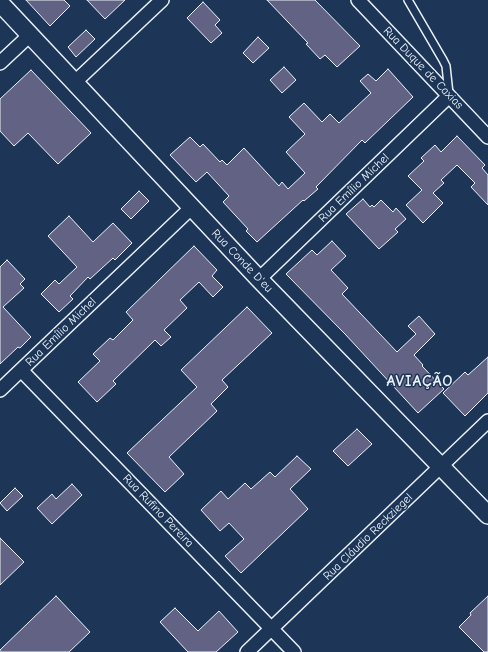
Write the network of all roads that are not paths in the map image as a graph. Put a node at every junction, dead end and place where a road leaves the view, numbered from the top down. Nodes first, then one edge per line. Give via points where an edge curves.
1 (162, 0) edge
2 (358, 0) edge
3 (408, 0) edge
4 (0, 3) edge
5 (30, 34) junction
6 (0, 63) edge
7 (74, 82) junction
8 (449, 96) junction
9 (488, 136) edge
10 (191, 208) junction
11 (259, 279) junction
12 (21, 370) junction
13 (0, 390) edge
14 (488, 421) edge
15 (441, 467) junction
16 (488, 515) edge
17 (272, 629) junction
18 (247, 652) edge
19 (294, 652) edge

1 - 7 street
2 - 8 street, Rua Duque de Caxias
3 - 8 lane via 446,66
4 - 5 street, Rua Conde D'eu
5 - 6 street
5 - 7 street, Rua Conde D'eu
7 - 10 street, Rua Conde D'eu
8 - 9 street, Rua Duque de Caxias
8 - 11 street, Rua Emílio Michel
10 - 11 street, Rua Conde D'eu
10 - 12 street, Rua Emílio Michel
11 - 15 street, Rua Conde D'eu
12 - 13 street, Rua Emílio Michel
12 - 17 street, Rua Rufino Pereira
14 - 15 street, Rua Cláudio Reckziegel
15 - 16 street, Rua Conde D'eu
15 - 17 street, Rua Cláudio Reckziegel
17 - 18 street, Rua Cláudio Reckziegel
17 - 19 street, Rua Rufino Pereira

